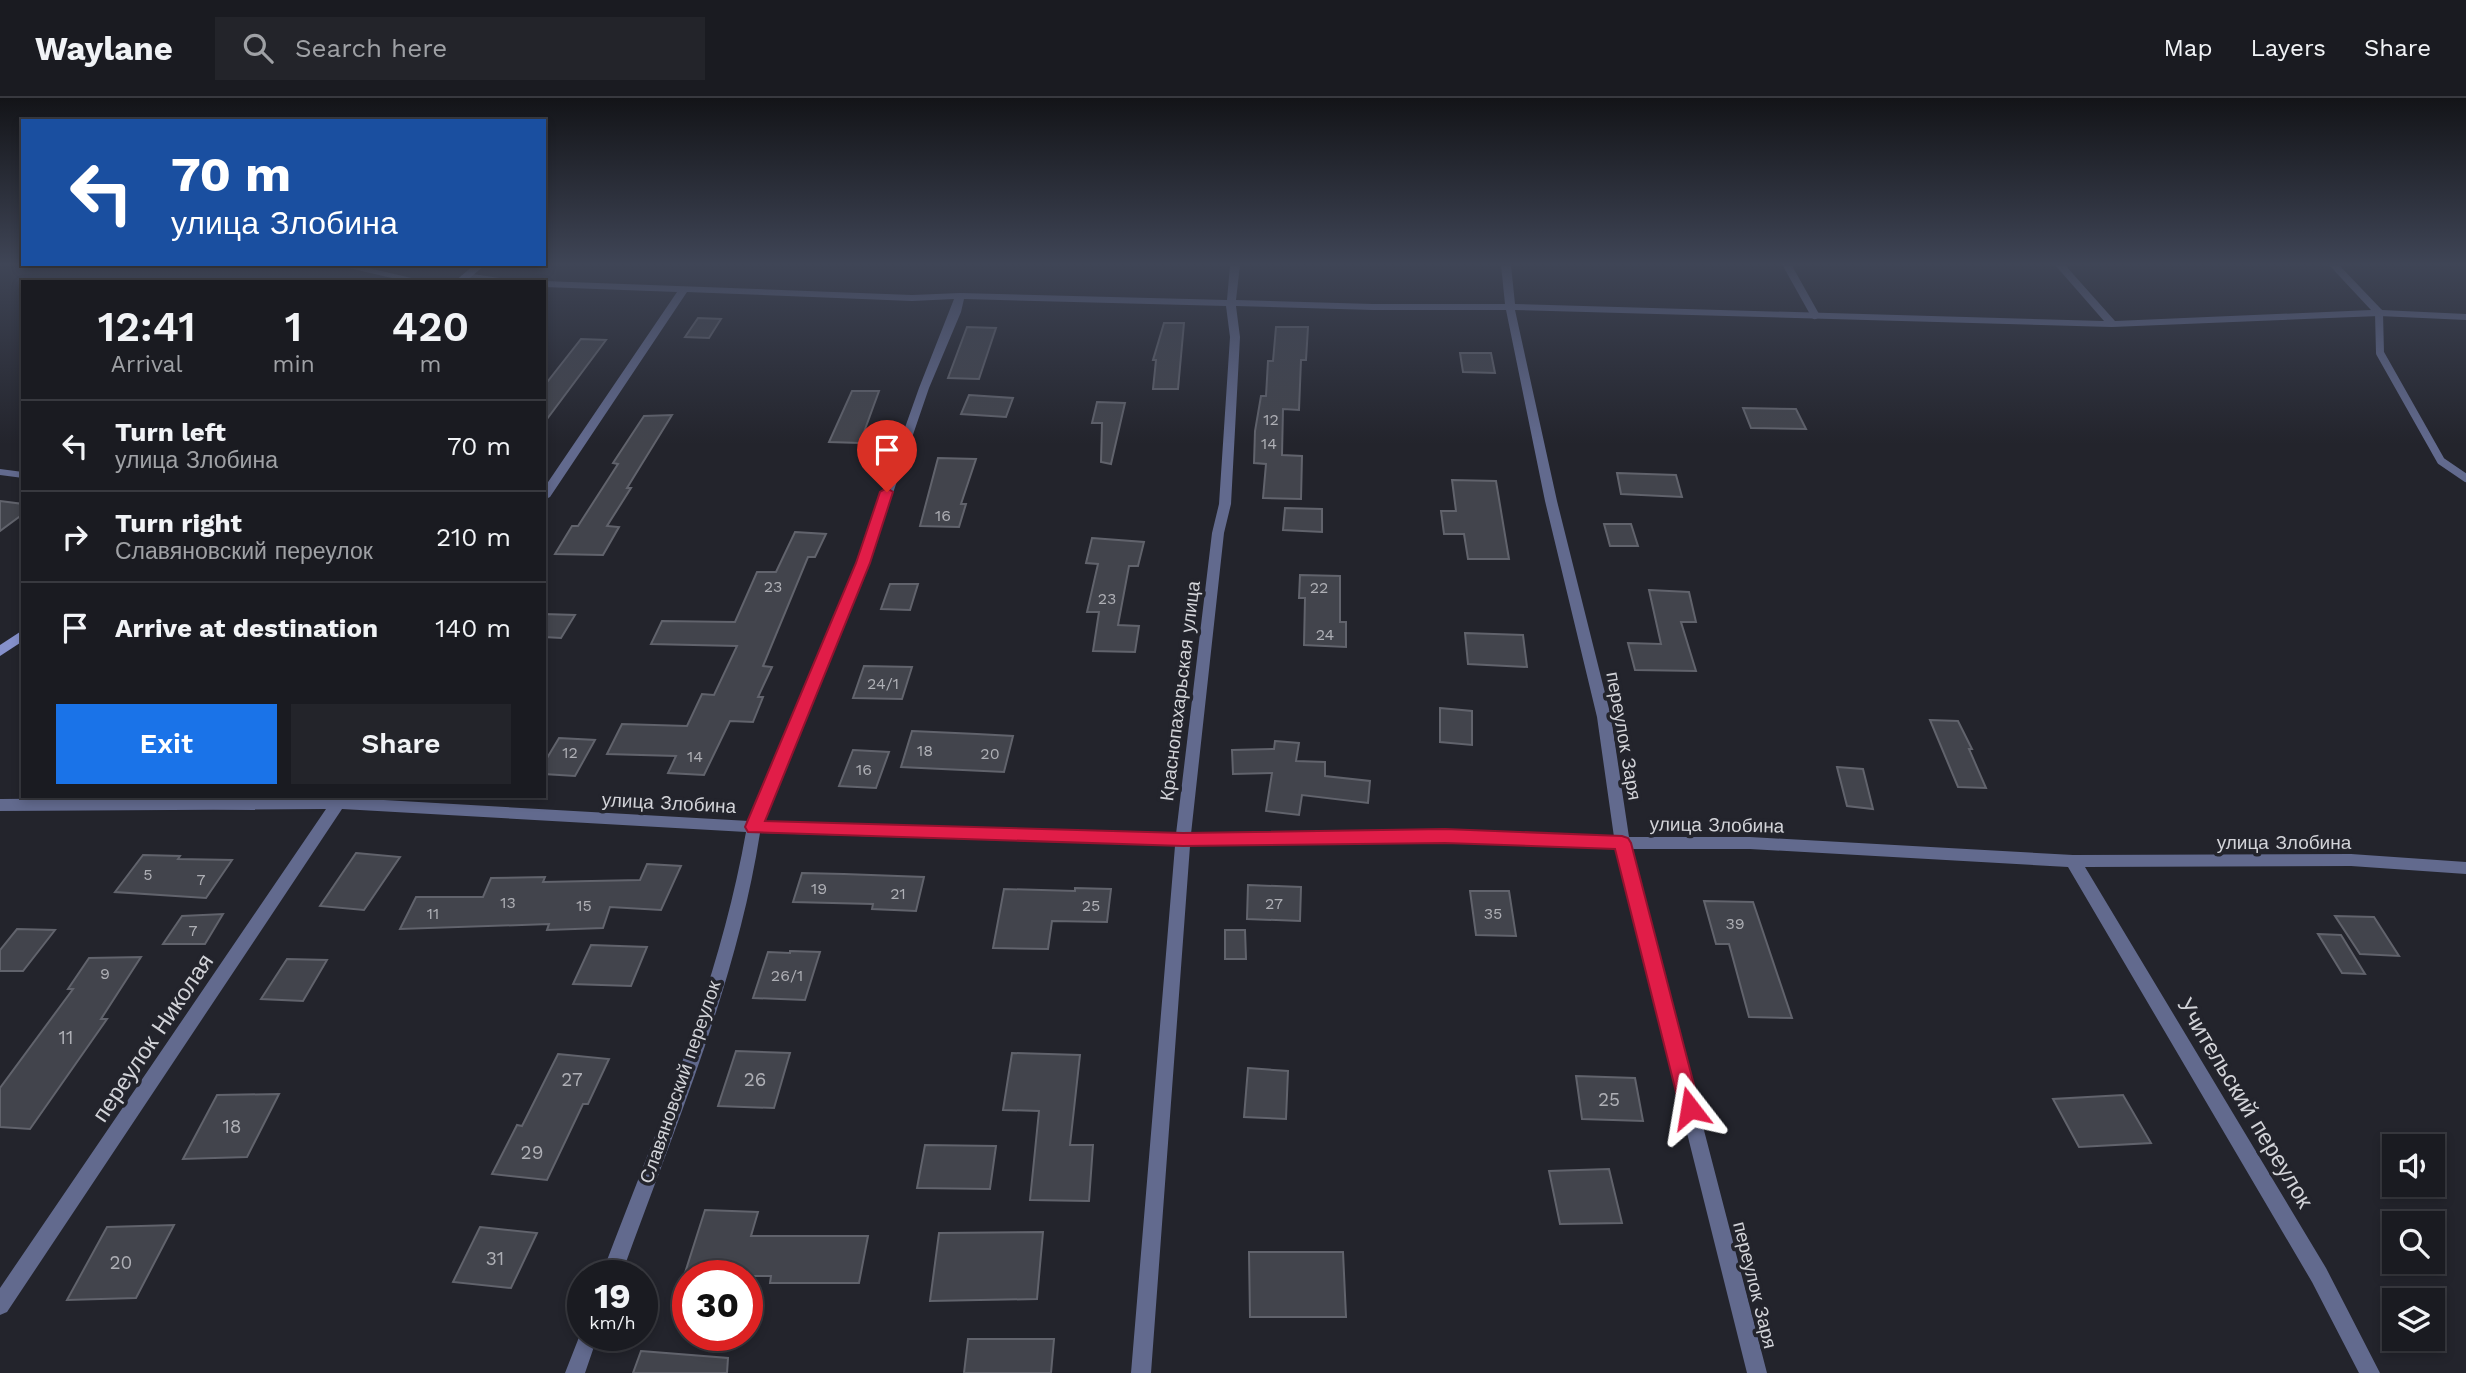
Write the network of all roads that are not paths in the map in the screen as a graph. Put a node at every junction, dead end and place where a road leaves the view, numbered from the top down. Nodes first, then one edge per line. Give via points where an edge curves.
1 (660, 324) edge
2 (951, 324) edge
3 (1233, 324) edge
4 (1514, 324) edge
5 (2379, 324) edge
6 (0, 472) edge
7 (21, 475) edge
8 (2466, 478) edge
9 (546, 494) edge
10 (21, 636) edge
11 (0, 652) edge
12 (341, 799) edge
13 (0, 805) edge
14 (754, 827) junction
15 (1183, 840) junction
16 (1622, 843) junction
17 (2073, 861) junction
18 (2466, 868) edge
19 (617, 1260) edge
20 (0, 1305) edge
21 (583, 1351) edge
22 (575, 1373) edge
23 (1141, 1373) edge
24 (1757, 1373) edge
25 (2370, 1373) edge

1 - 9 street
2 - 14 street, Славяновский переулок via 863,563
3 - 15 street, Краснопахарьская улица via 1225,504
4 - 16 street, переулок Заря via 1604,718
5 - 8 lane via 2380,353 2441,461
6 - 7 street
10 - 11 street
12 - 13 street, улица Злобина
12 - 14 street, улица Злобина
12 - 20 street, переулок Николая
14 - 15 street, улица Злобина
14 - 19 street, Славяновский переулок via 707,1016
15 - 16 street, улица Злобина via 1445,836
15 - 23 street, Краснопахарьская улица
16 - 17 street, улица Злобина via 1749,843
16 - 24 street, переулок Заря
17 - 18 street, улица Злобина via 2351,860
17 - 25 street, Учительский переулок via 2319,1275
21 - 22 street

